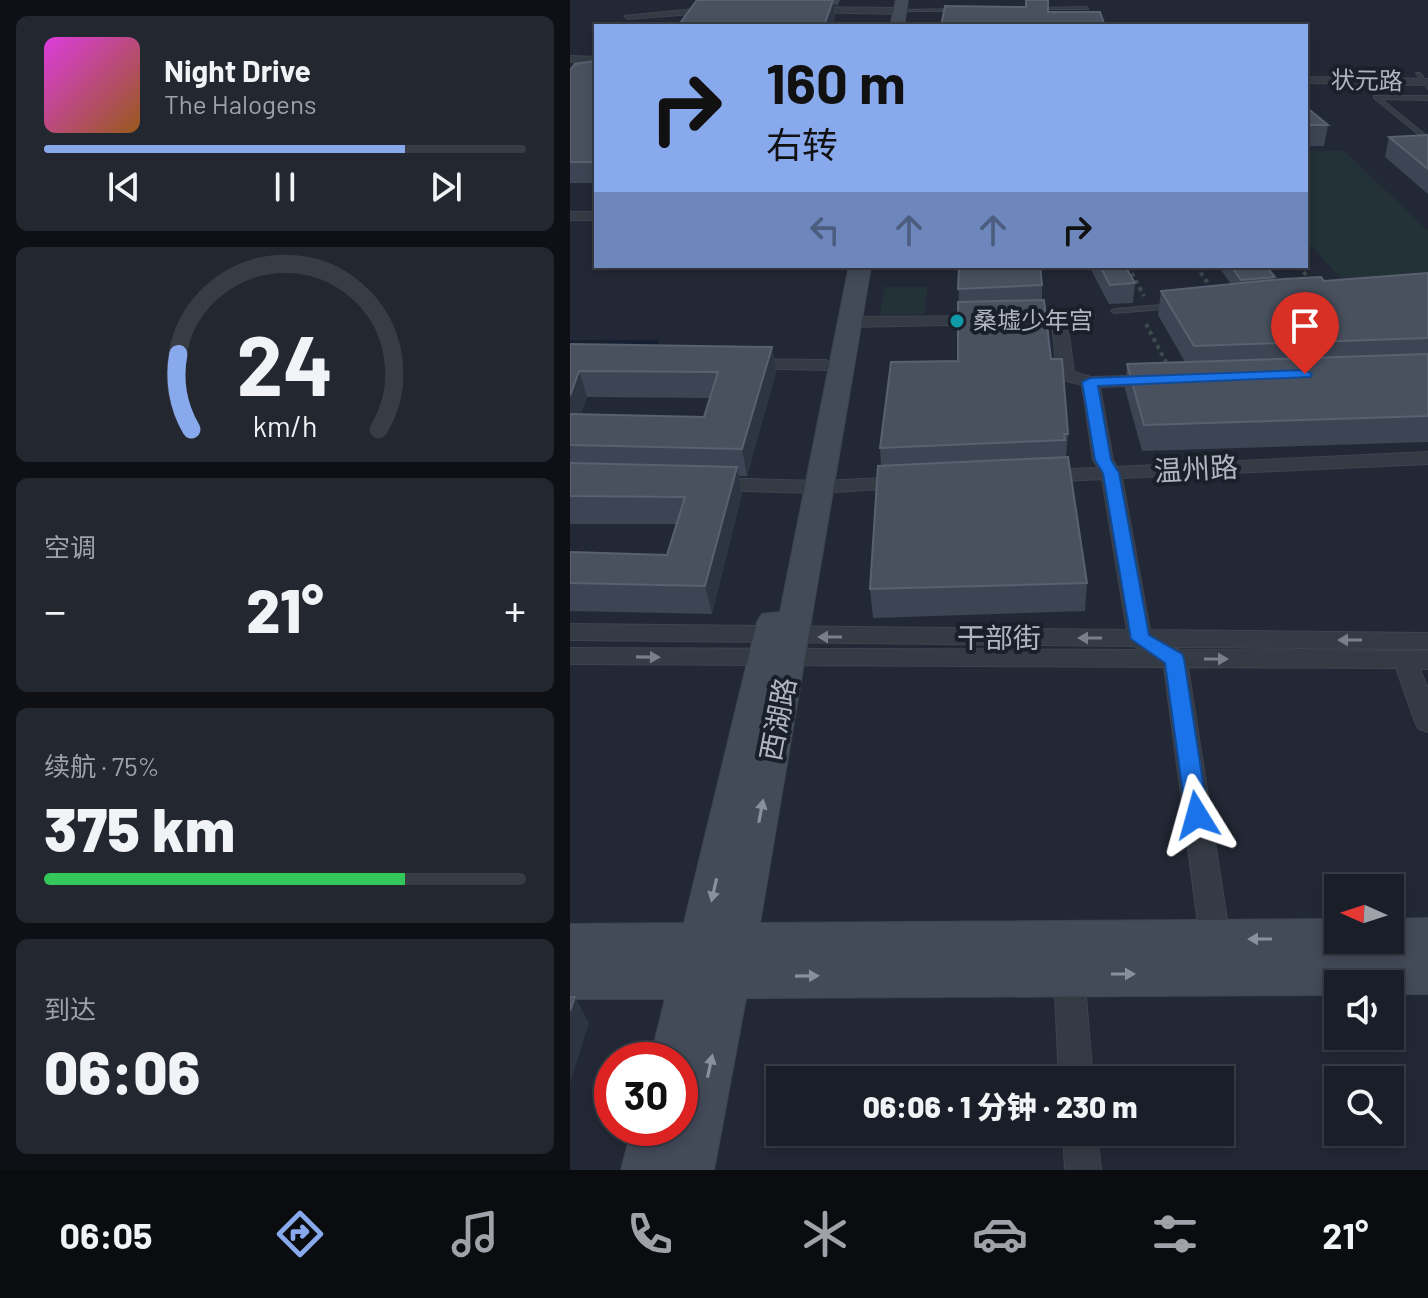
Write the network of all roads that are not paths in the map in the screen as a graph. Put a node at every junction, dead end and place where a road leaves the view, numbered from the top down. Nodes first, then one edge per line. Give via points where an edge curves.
1 (705, 0) edge
2 (806, 0) edge
3 (901, 5) edge
4 (1086, 8) edge
5 (1024, 9) edge
6 (698, 10) junction
7 (728, 10) edge
8 (787, 10) edge
9 (962, 10) edge
10 (800, 14) junction
11 (628, 16) dead end
12 (687, 24) edge
13 (575, 59) edge
14 (570, 70) edge
15 (1308, 72) edge
16 (1308, 80) edge
17 (1425, 80) edge
18 (1428, 98) edge
19 (1428, 140) edge
20 (570, 216) edge
21 (594, 216) edge
22 (845, 268) edge
23 (860, 268) edge
24 (1180, 306) edge
25 (1115, 311) dead end
26 (1087, 315) dead end
27 (1059, 317) junction
28 (1032, 318) edge
29 (1004, 320) edge
30 (850, 322) junction
31 (730, 364) edge
32 (826, 365) junction
33 (1167, 379) edge
34 (1090, 382) junction
35 (1428, 458) edge
36 (1111, 473) junction
37 (1019, 477) edge
38 (927, 482) edge
39 (694, 484) edge
40 (810, 486) junction
41 (570, 632) edge
42 (1140, 639) junction
43 (1428, 641) edge
44 (781, 647) junction
45 (570, 656) edge
46 (1175, 659) junction
47 (1416, 660) edge
48 (1428, 722) edge
49 (1428, 938) edge
50 (1215, 939) junction
51 (1324, 939) edge
52 (1404, 939) edge
53 (570, 944) edge
54 (715, 960) junction
55 (1428, 973) edge
56 (1069, 974) junction
57 (570, 978) edge
58 (681, 1042) edge
59 (1075, 1066) edge
60 (653, 1146) edge
61 (1081, 1146) edge
62 (647, 1170) edge
63 (688, 1170) edge
64 (1083, 1170) edge

1 - 6 street
2 - 10 street
3 - 9 lane
3 - 10 street
4 - 5 lane
6 - 7 street
6 - 11 street
6 - 12 street
8 - 10 street
13 - 14 street
15 - 17 street, 状元路
16 - 17 street, 状元路
18 - 19 lane via 1376,97
20 - 21 street
22 - 32 main road, 西湖路
23 - 30 main road, 西湖路
24 - 25 lane
26 - 27 street
27 - 28 street
27 - 34 street via 1066,375
29 - 30 street
30 - 40 main road, 西湖路
31 - 32 street
32 - 40 main road, 西湖路
33 - 34 street
34 - 36 street via 1103,460
35 - 36 street, 温州路
36 - 37 street, 温州路
36 - 42 street
38 - 40 street
39 - 40 street
40 - 44 main road, 西湖路
41 - 44 street, 干部街
43 -> 42 street, 干部街
42 -> 44 street, 干部街
42 - 46 street
45 -> 44 street, 干部街
44 - 46 street, 干部街
44 - 54 main road, 西湖路
46 -> 47 street, 干部街
46 - 50 street
47 - 48 street
49 - 52 main road
51 -> 50 main road
50 - 54 main road
53 - 54 main road
54 -> 56 main road
54 - 57 main road
54 - 58 main road, 西湖路
63 -> 54 main road, 西湖路
56 -> 55 main road
56 - 59 street
60 - 62 main road
61 - 64 street

